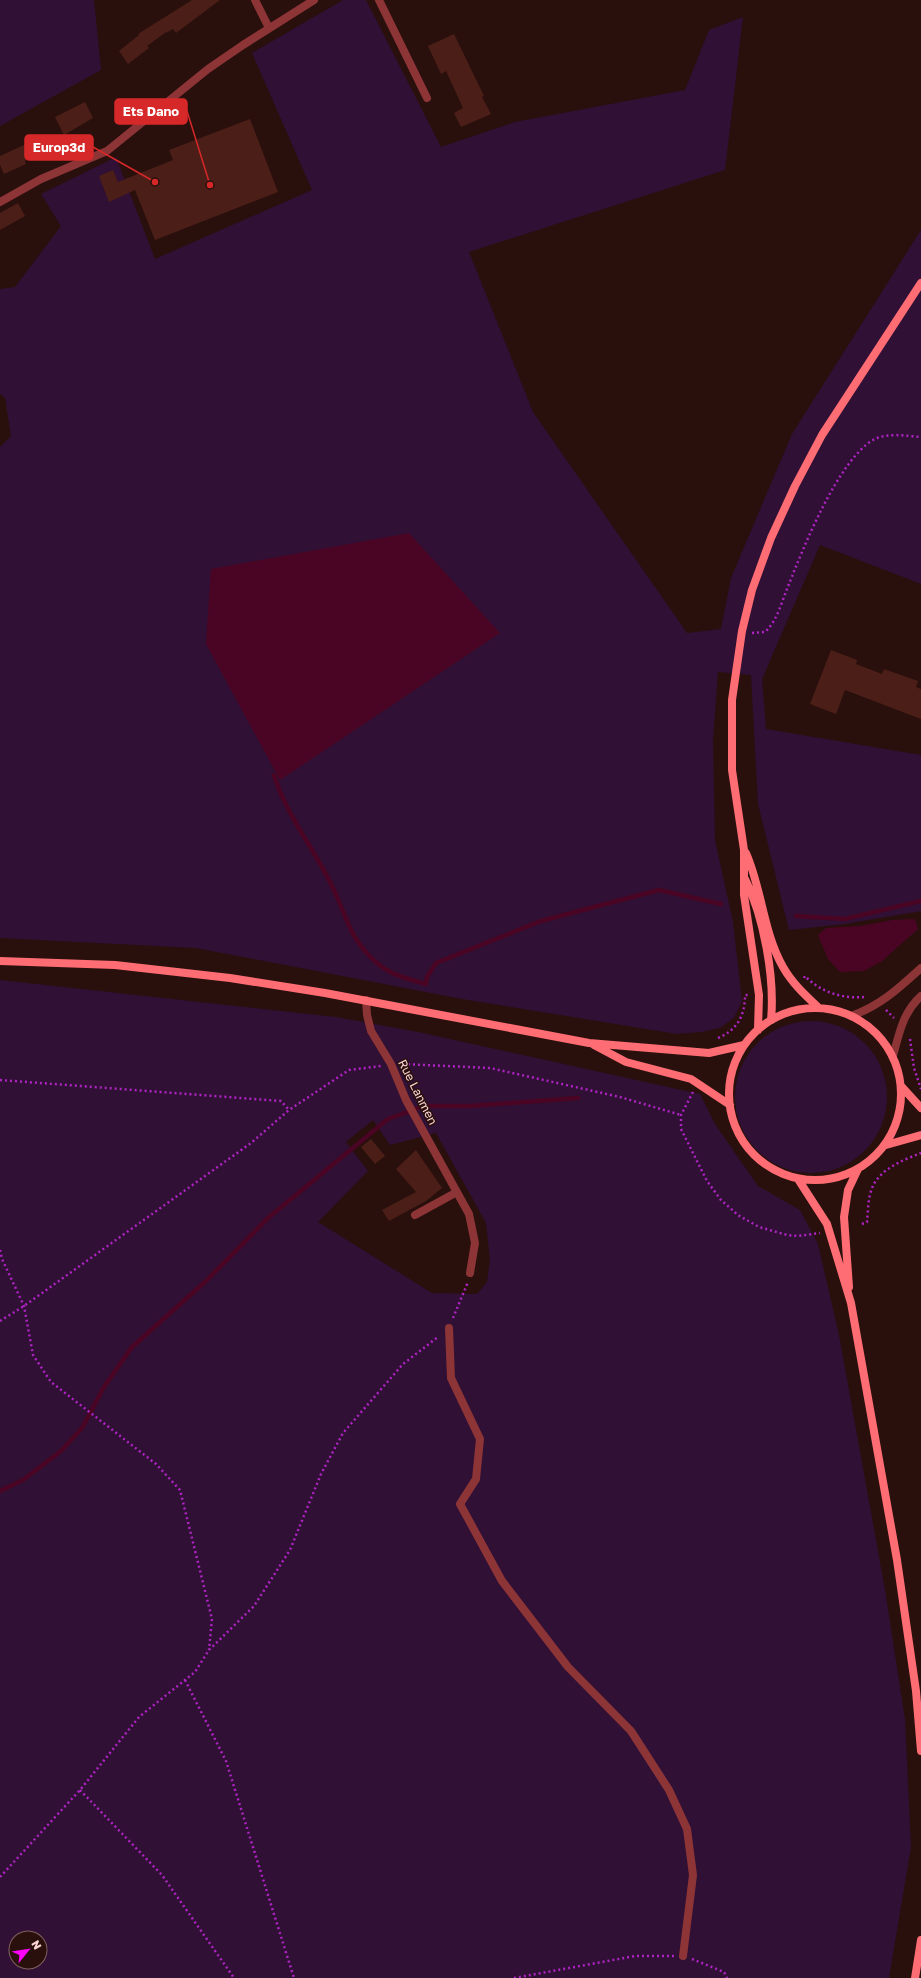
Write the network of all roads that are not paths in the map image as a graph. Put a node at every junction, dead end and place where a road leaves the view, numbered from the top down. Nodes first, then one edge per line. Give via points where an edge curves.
1 (255, 0) edge
2 (314, 0) edge
3 (379, 0) edge
4 (269, 28) junction
5 (427, 98) dead end
6 (0, 202) edge
7 (921, 283) edge
8 (744, 850) junction
9 (744, 876) junction
10 (0, 962) edge
11 (921, 968) edge
12 (921, 996) edge
13 (366, 1000) junction
14 (819, 1008) junction
15 (851, 1016) junction
16 (771, 1020) junction
17 (758, 1030) junction
18 (589, 1043) junction
19 (744, 1046) junction
20 (893, 1056) junction
21 (901, 1086) junction
22 (730, 1105) junction
23 (921, 1108) edge
24 (921, 1136) edge
25 (886, 1145) junction
26 (858, 1169) junction
27 (798, 1179) junction
28 (457, 1192) junction
29 (415, 1215) dead end
30 (470, 1273) road end
31 (850, 1303) junction
32 (449, 1328) road end
33 (921, 1751) edge
34 (921, 1940) edge
35 (683, 1956) road end
36 (915, 1978) edge

1 - 4 street
2 - 4 street
3 - 5 street
4 - 6 street via 208,70 106,151 41,179
7 - 8 main road via 822,435 771,538 758,575 742,631 732,700 732,770
8 - 9 main road
8 - 14 main road via 754,871 774,948 782,966 795,985
9 - 16 main road via 753,894 768,954
9 - 17 main road via 744,895 759,995
10 - 13 main road via 115,965 230,978
11 - 15 street via 878,1004
12 - 20 street via 908,1010
13 - 18 main road
13 - 28 street, Rue Lanmen via 371,1030
14 - 15 main road
14 - 16 main road via 791,1012
15 - 20 main road via 868,1026
16 - 17 main road
17 - 19 main road
18 - 19 main road via 709,1053
18 - 22 main road via 626,1062 698,1082
19 - 22 main road via 734,1064 730,1084
20 - 21 main road
21 - 23 main road
21 - 25 main road via 901,1107
22 - 27 main road via 735,1126 745,1144 760,1160 777,1172
24 - 25 main road
25 - 26 main road
26 - 27 main road via 839,1177 818,1181
26 - 31 main road via 848,1190 844,1217
27 - 31 main road via 827,1224
28 - 29 street
28 - 30 street, Rue Lanmen via 469,1214 475,1243
31 - 33 main road via 897,1560 916,1691
32 - 35 street via 451,1378 480,1439 476,1479 460,1504 502,1581 568,1667 630,1731 670,1790 687,1829 693,1875
34 - 36 main road

